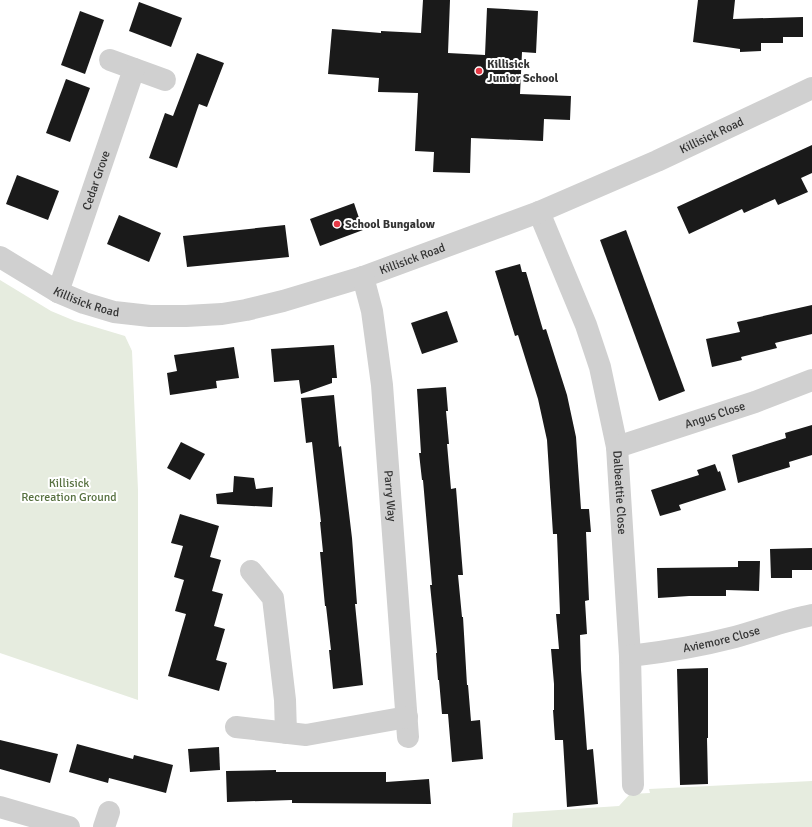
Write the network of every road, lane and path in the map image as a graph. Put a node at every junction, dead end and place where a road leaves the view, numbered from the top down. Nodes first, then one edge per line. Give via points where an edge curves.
1 (110, 60) dead end
2 (134, 69) junction
3 (165, 80) dead end
4 (812, 88) edge
5 (539, 212) junction
6 (0, 257) edge
7 (363, 277) junction
8 (58, 292) junction
9 (812, 380) edge
10 (617, 447) junction
11 (251, 571) dead end
12 (812, 615) edge
13 (630, 656) junction
14 (236, 727) dead end
15 (286, 734) junction
16 (633, 785) dead end
17 (0, 807) edge
18 (69, 827) edge

1 - 2 street
2 - 3 street
2 - 8 street, Cedar Grove
4 - 5 street, Killisick Road via 657,161
5 - 7 street, Killisick Road
5 - 10 street, Dalbeattie Close via 586,325 600,367
6 - 8 street, Killisick Road
7 - 8 street, Killisick Road via 246,310 193,316 150,316 114,312 84,304
7 - 15 street, Parry Way via 372,311 382,385 407,727 306,735
9 - 10 street, Angus Close via 756,402
10 - 13 street, Dalbeattie Close
11 - 15 street via 273,598 286,700
12 - 13 street, Aviemore Close via 703,645
13 - 16 street, Dalbeattie Close
14 - 15 street, Parry Way
17 - 18 street

